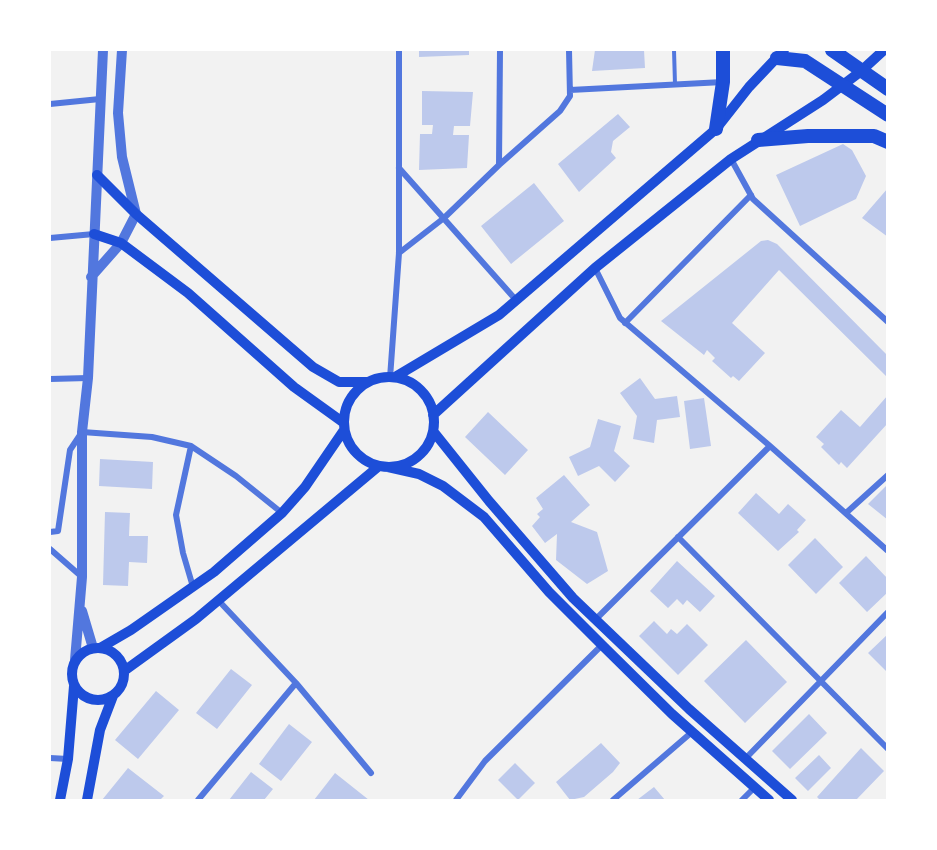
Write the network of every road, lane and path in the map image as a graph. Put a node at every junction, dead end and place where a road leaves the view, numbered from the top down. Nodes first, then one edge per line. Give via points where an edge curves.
1 (103, 50) edge
2 (122, 50) edge
3 (399, 50) edge
4 (500, 50) edge
5 (569, 50) edge
6 (674, 50) edge
7 (723, 50) edge
8 (832, 50) edge
9 (884, 50) edge
10 (781, 54) edge
11 (860, 72) junction
12 (723, 82) junction
13 (675, 84) junction
14 (843, 86) junction
15 (888, 89) edge
16 (570, 90) junction
17 (100, 99) junction
18 (50, 104) edge
19 (888, 115) edge
20 (716, 129) junction
21 (758, 140) junction
22 (888, 142) edge
23 (731, 159) junction
24 (499, 165) junction
25 (399, 168) junction
26 (97, 175) junction
27 (751, 195) junction
28 (136, 214) junction
29 (444, 218) junction
30 (94, 234) junction
31 (50, 238) edge
32 (121, 243) junction
33 (399, 253) junction
34 (595, 268) junction
35 (91, 277) junction
36 (516, 300) junction
37 (625, 322) junction
38 (888, 322) edge
39 (393, 377) junction
40 (88, 378) junction
41 (50, 379) edge
42 (368, 382) junction
43 (433, 415) junction
44 (344, 426) junction
45 (433, 431) junction
46 (82, 432) junction
47 (190, 446) junction
48 (770, 446) junction
49 (384, 466) junction
50 (888, 475) edge
51 (282, 513) junction
52 (846, 513) junction
53 (50, 532) edge
54 (678, 537) junction
55 (50, 549) edge
56 (888, 552) edge
57 (82, 577) junction
58 (193, 587) junction
59 (218, 600) junction
60 (80, 604) junction
61 (888, 612) edge
62 (596, 619) junction
63 (602, 645) junction
64 (96, 648) junction
65 (75, 660) junction
66 (124, 671) junction
67 (822, 680) junction
68 (296, 683) junction
69 (74, 686) junction
70 (113, 696) junction
71 (692, 732) junction
72 (888, 749) edge
73 (50, 758) edge
74 (68, 759) junction
75 (746, 759) junction
76 (371, 773) dead end
77 (755, 788) junction
78 (60, 801) edge
79 (87, 801) edge
80 (198, 801) edge
81 (456, 801) edge
82 (613, 801) edge
83 (742, 801) edge
84 (769, 801) edge
85 (792, 801) edge

1 - 17 street
2 - 28 street via 118,113 122,157
3 - 25 street
4 - 24 street
5 - 16 street
6 - 13 lane
7 - 12 highway
8 - 11 highway
9 - 11 main road
10 - 14 highway via 805,61
10 - 20 main road
11 - 14 main road
11 - 15 highway
12 - 13 street
12 - 20 highway
13 - 16 street
14 - 19 highway
14 - 21 main road
16 - 24 street via 560,111
17 - 18 street
17 - 26 street
20 - 36 main road
21 - 22 highway via 874,136
21 - 23 main road
23 - 27 street
23 - 34 main road
24 - 29 street
25 - 29 street
25 - 33 street
26 - 28 main road
26 - 30 street
27 - 37 street
27 - 38 street
28 - 32 street
28 - 42 main road via 313,367 339,382
29 - 33 street
29 - 36 street
30 - 31 street
30 - 32 main road
30 - 35 street
32 - 35 street
32 - 44 main road via 188,293
33 - 39 street
34 - 37 street
34 - 43 main road
35 - 40 street
36 - 39 main road via 458,342
37 - 48 street
39 - 42 main road
39 - 43 main road via 420,390
40 - 41 street
40 - 46 street
42 - 44 main road via 348,402
43 - 45 main road
44 - 49 main road via 350,444 360,456
44 - 51 main road via 305,487
45 - 49 main road via 428,446 417,457 404,465
45 - 62 main road via 573,598
46 - 47 street via 152,437
46 - 53 street via 70,450 58,531
46 - 57 street
47 - 51 street
47 - 58 street via 176,515
48 - 52 street
48 - 54 street
49 - 59 main road
49 - 63 main road via 419,474 443,486 484,517 549,592
50 - 52 street
51 - 58 main road
52 - 56 street
54 - 62 street
54 - 67 street
55 - 57 street
57 - 60 street
58 - 64 main road via 131,630
59 - 66 main road
59 - 68 street
60 - 64 street
60 - 65 street
61 - 67 street
62 - 75 main road
63 - 71 main road
63 - 81 street via 485,761
64 - 65 main road via 86,650
64 - 66 main road via 116,655
65 - 69 main road via 71,673
66 - 70 main road via 122,686
67 - 72 street
67 - 75 street
68 - 76 street
68 - 80 street
69 - 70 main road via 95,701
69 - 74 main road
70 - 79 main road via 100,730
71 - 77 main road
71 - 82 street
73 - 74 street
74 - 78 main road
75 - 85 main road
77 - 83 street
77 - 84 main road

